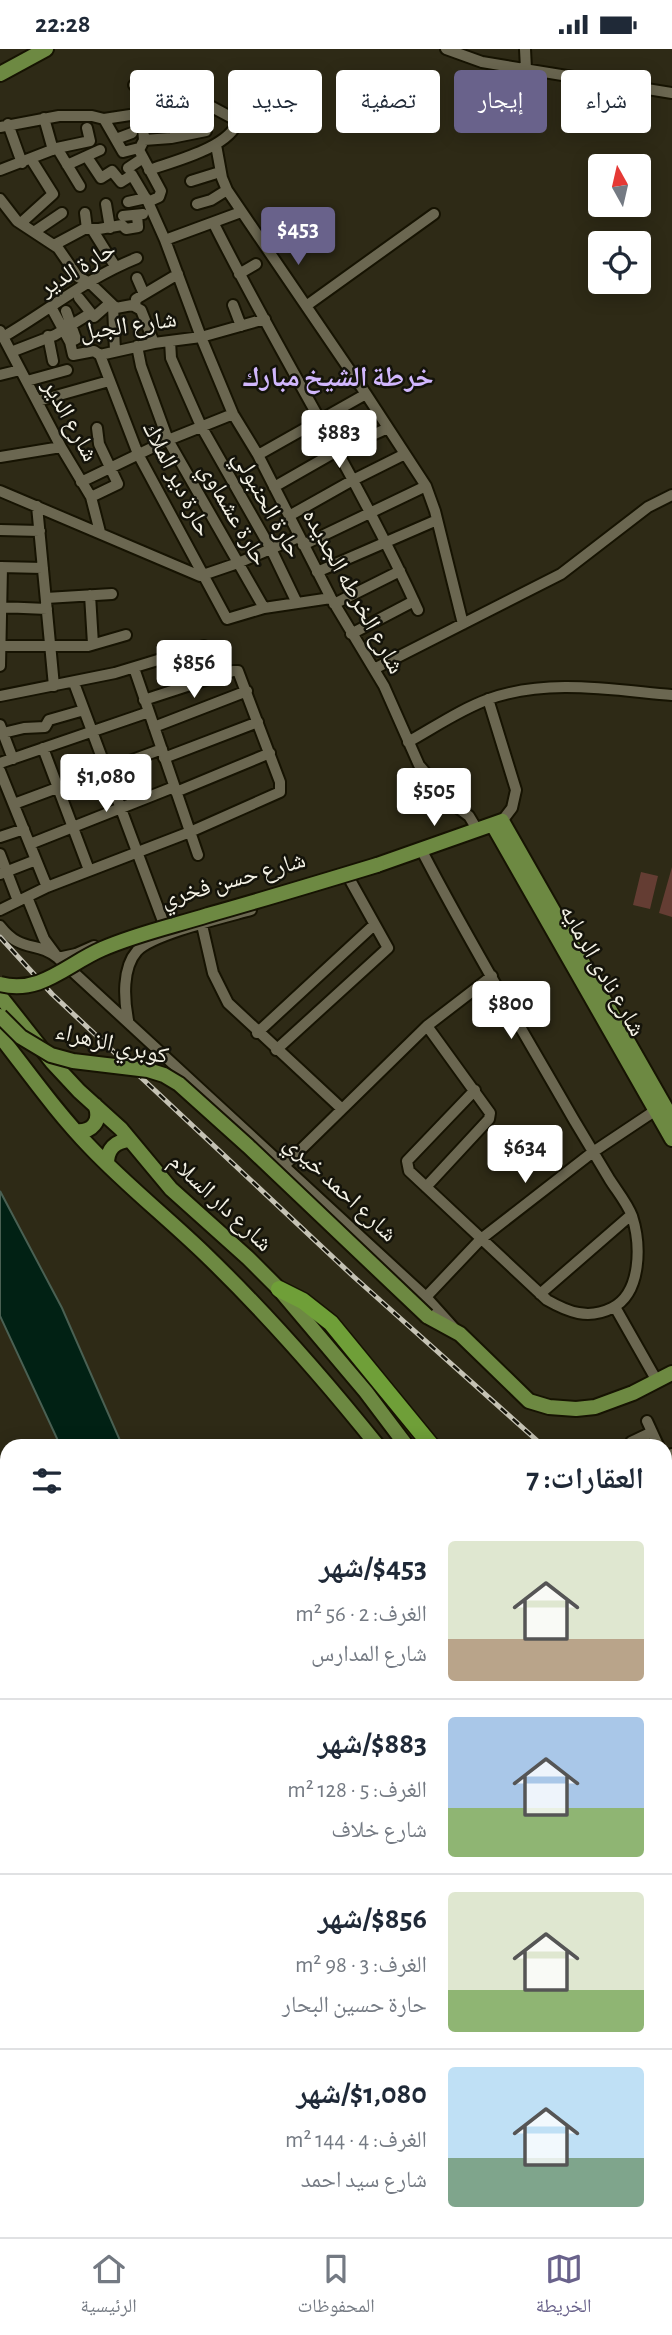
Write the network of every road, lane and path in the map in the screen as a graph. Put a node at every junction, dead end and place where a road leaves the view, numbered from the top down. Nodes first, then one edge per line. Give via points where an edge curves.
1 (46, 49) edge
2 (446, 49) edge
3 (525, 49) edge
4 (526, 69) junction
5 (3, 70) edge
6 (672, 93) edge
7 (214, 107) edge
8 (130, 116) edge
9 (44, 118) junction
10 (104, 119) junction
11 (4, 125) edge
12 (87, 128) dead end
13 (132, 133) dead end
14 (142, 133) edge
15 (196, 133) edge
16 (116, 139) junction
17 (216, 145) junction
18 (55, 149) junction
19 (142, 149) junction
20 (100, 150) dead end
21 (87, 157) junction
22 (27, 161) junction
23 (66, 165) junction
24 (128, 168) dead end
25 (0, 170) edge
26 (149, 170) junction
27 (220, 172) junction
28 (191, 181) dead end
29 (80, 186) dead end
30 (227, 190) junction
31 (0, 199) edge
32 (128, 202) dead end
33 (106, 204) dead end
34 (149, 204) junction
35 (197, 204) dead end
36 (241, 212) junction
37 (62, 213) dead end
38 (85, 213) dead end
39 (137, 215) junction
40 (434, 215) dead end
41 (122, 216) dead end
42 (20, 223) junction
43 (214, 224) junction
44 (110, 228) junction
45 (90, 229) junction
46 (34, 232) junction
47 (165, 240) junction
48 (54, 245) junction
49 (137, 258) dead end
50 (256, 264) dead end
51 (116, 266) junction
52 (178, 274) junction
53 (239, 274) junction
54 (137, 278) dead end
55 (87, 281) junction
56 (144, 294) junction
57 (79, 298) dead end
58 (112, 304) junction
59 (233, 305) dead end
60 (135, 306) junction
61 (306, 306) junction
62 (51, 307) junction
63 (66, 311) dead end
64 (91, 313) junction
65 (265, 319) junction
66 (241, 326) junction
67 (68, 327) junction
68 (2, 334) edge
69 (48, 336) junction
70 (201, 337) junction
71 (170, 341) junction
72 (154, 343) junction
73 (137, 346) junction
74 (116, 351) junction
75 (11, 352) junction
76 (100, 355) junction
77 (53, 361) dead end
78 (20, 370) junction
79 (67, 370) dead end
80 (0, 375) edge
81 (27, 381) junction
82 (109, 381) junction
83 (366, 394) junction
84 (37, 401) junction
85 (233, 414) junction
86 (320, 422) junction
87 (201, 426) junction
88 (97, 428) dead end
89 (388, 428) junction
90 (168, 440) junction
91 (61, 447) junction
92 (337, 451) junction
93 (138, 454) junction
94 (405, 454) junction
95 (258, 456) junction
96 (0, 457) edge
97 (111, 469) junction
98 (353, 480) junction
99 (81, 482) junction
100 (426, 486) junction
101 (274, 487) junction
102 (0, 491) edge
103 (672, 495) edge
104 (90, 497) junction
105 (37, 506) junction
106 (370, 513) junction
107 (289, 516) junction
108 (437, 520) junction
109 (0, 530) edge
110 (40, 531) junction
111 (100, 532) junction
112 (301, 541) junction
113 (384, 543) junction
114 (271, 549) junction
115 (238, 563) junction
116 (1, 567) edge
117 (43, 568) junction
118 (400, 571) junction
119 (317, 572) junction
120 (206, 576) junction
121 (112, 594) dead end
122 (90, 595) junction
123 (332, 601) junction
124 (297, 603) junction
125 (46, 604) junction
126 (1, 607) edge
127 (264, 608) junction
128 (463, 624) junction
129 (352, 634) junction
130 (126, 635) dead end
131 (93, 644) junction
132 (0, 646) edge
133 (51, 646) junction
134 (204, 646) dead end
135 (0, 666) edge
136 (134, 668) junction
137 (374, 669) junction
138 (74, 683) junction
139 (54, 686) junction
140 (247, 691) junction
141 (672, 695) edge
142 (0, 696) edge
143 (145, 699) junction
144 (488, 699) junction
145 (84, 710) junction
146 (149, 712) junction
147 (258, 722) junction
148 (154, 727) junction
149 (2, 729) edge
150 (92, 731) junction
151 (408, 742) junction
152 (43, 748) junction
153 (163, 754) junction
154 (270, 754) junction
155 (13, 759) junction
156 (0, 763) edge
157 (107, 770) junction
158 (0, 771) edge
159 (58, 788) junction
160 (175, 790) junction
161 (4, 794) edge
162 (14, 804) junction
163 (121, 808) junction
164 (497, 823) junction
165 (73, 827) junction
166 (23, 829) junction
167 (478, 831) junction
168 (190, 832) junction
169 (0, 837) edge
170 (30, 844) junction
171 (137, 852) junction
172 (423, 853) junction
173 (0, 854) edge
174 (198, 855) dead end
175 (36, 860) junction
176 (89, 870) junction
177 (3, 873) edge
178 (350, 880) junction
179 (47, 887) junction
180 (23, 899) junction
181 (0, 910) edge
182 (163, 922) junction
183 (202, 925) junction
184 (374, 925) junction
185 (0, 926) edge
186 (168, 935) junction
187 (58, 958) junction
188 (492, 976) junction
189 (0, 984) edge
190 (0, 996) edge
191 (0, 1016) edge
192 (128, 1020) junction
193 (427, 1026) junction
194 (257, 1033) junction
195 (0, 1036) edge
196 (276, 1049) junction
197 (475, 1090) junction
198 (95, 1104) junction
199 (342, 1109) junction
200 (656, 1110) junction
201 (672, 1119) edge
202 (75, 1131) junction
203 (672, 1139) edge
204 (130, 1140) junction
205 (593, 1153) junction
206 (107, 1164) junction
207 (284, 1166) junction
208 (426, 1187) junction
209 (631, 1215) junction
210 (481, 1239) junction
211 (279, 1289) junction
212 (540, 1294) junction
213 (426, 1297) junction
214 (615, 1307) junction
215 (460, 1334) junction
216 (672, 1373) edge
217 (657, 1381) junction
218 (372, 1439) edge
219 (401, 1439) edge
220 (426, 1439) edge
221 (635, 1439) edge
222 (656, 1439) edge

1 - 5 main road
2 - 4 street via 482,62
3 - 4 street
4 - 6 street
7 - 17 street via 238,121
8 - 10 street
9 - 10 street
9 - 11 street
9 - 18 street
10 - 16 street
11 - 22 street
12 - 18 street via 90,141
13 - 16 street
14 - 19 street
15 - 19 street
16 - 19 street via 124,153
17 - 26 street
17 - 27 street
18 - 22 street
18 - 23 street
19 - 24 street
19 - 26 street
20 - 21 street
21 - 23 street
21 - 34 street via 101,178 112,171 121,182 132,174
22 - 25 street
22 - 42 street via 53,194
23 - 29 street
26 - 34 street via 162,191
27 - 28 street
27 - 30 street
30 - 35 street
30 - 36 street
31 - 42 street
32 - 34 street
33 - 44 street
34 - 39 street
34 - 47 street, شارع الخرطه الجديده
36 - 43 street
36 - 61 street
37 - 46 street
38 - 45 street
39 - 41 street
39 - 44 street via 138,227
40 - 61 street
42 - 46 street
43 - 47 street
43 - 53 street
44 - 45 street
45 - 48 street
45 - 51 street
46 - 48 street
47 - 52 street, شارع الخرطه الجديده
48 - 55 street
49 - 51 street, حارة الدير
50 - 53 street
51 - 55 street, حارة الدير
52 - 56 street
52 - 70 street, شارع الخرطه الجديده
53 - 65 street
54 - 56 street
55 - 58 street
55 - 62 street, حارة الدير
56 - 60 street
57 - 64 street
58 - 60 street
58 - 64 street via 94,317
58 - 74 street
59 - 66 street
60 - 72 street via 141,310
61 - 83 street
62 - 67 street, شارع الجبل
62 - 68 street, حارة الدير
63 - 67 street
64 - 67 street
65 - 66 street, شارع الجبل
65 - 86 street
66 - 70 street, شارع الجبل
67 - 69 street
67 - 76 street, شارع الجبل via 72,355 94,351
68 - 75 street, شارع الدير
69 - 75 street
69 - 77 street
70 - 71 street, شارع الجبل
70 - 85 street, شارع الخرطه الجديده
71 - 72 street, شارع الجبل
71 - 87 street, حارة الحنبولي via 171,358
72 - 73 street, شارع الجبل
73 - 74 street, شارع الجبل
73 - 90 street, حارة عشماوي
74 - 76 street, شارع الجبل
75 - 78 street, شارع الدير
76 - 82 street, حارة دير الملاك
78 - 80 street
78 - 81 street, شارع الدير
79 - 81 street
81 - 84 street, شارع الدير
82 - 84 street
82 - 93 street, حارة دير الملاك
83 - 86 street
83 - 89 street
84 - 91 street, شارع الدير
85 - 87 street
85 - 95 street, شارع الخرطه الجديده
86 - 92 street
86 - 95 street
87 - 90 street
87 - 114 street, حارة الحنبولي
88 - 97 street
89 - 92 street
89 - 94 street
90 - 93 street
90 - 115 street, حارة عشماوي
91 - 96 street
91 - 99 street, شارع الدير
92 - 98 street
92 - 101 street
93 - 97 street
93 - 120 street, حارة دير الملاك
94 - 98 street
94 - 100 street
95 - 101 street, شارع الخرطه الجديده
97 - 99 street
97 - 104 street via 118,484
98 - 106 street
98 - 107 street
99 - 104 street, شارع الدير
100 - 106 street
100 - 108 street
101 - 107 street, شارع الخرطه الجديده
102 - 105 street
103 - 128 street via 648,506 561,574
104 - 111 street, شارع الدير
105 - 110 street
105 - 111 street
106 - 112 street
106 - 113 street
107 - 112 street, شارع الخرطه الجديده
108 - 113 street
108 - 128 street
109 - 110 street
110 - 117 street
111 - 120 street
112 - 114 street
112 - 119 street, شارع الخرطه الجديده
113 - 118 street
113 - 119 street
114 - 115 street
114 - 124 street, حارة الحنبولي
115 - 120 street
115 - 127 street, حارة عشماوي
116 - 117 street
116 - 126 street
117 - 125 street
118 - 123 street
118 - 129 street via 416,606
119 - 123 street, شارع الخرطه الجديده
120 - 127 street, حارة دير الملاك via 227,619
121 - 122 street
122 - 125 street
122 - 131 street
123 - 124 street
123 - 129 street, شارع الخرطه الجديده
124 - 127 street
125 - 126 street
125 - 133 street
126 - 132 street
128 - 137 street
129 - 137 street, شارع الخرطه الجديده
130 - 131 street
131 - 133 street
132 - 133 street
132 - 135 street
133 - 139 street
134 - 136 street
136 - 138 street
136 - 143 street
137 - 151 street, شارع الخرطه الجديده
138 - 139 street
138 - 145 street
139 - 142 street
140 - 143 street via 238,671 233,671
140 - 147 street
140 - 148 street
141 - 144 street via 537,688
143 - 146 street
144 - 151 street
144 - 164 street via 516,790 512,808
145 - 149 street via 49,720 45,727
145 - 150 street
146 - 148 street
146 - 150 street
147 - 153 street
147 - 154 street
148 - 153 street
149 - 155 street
150 - 152 street
150 - 157 street
151 - 167 street, شارع الخرطه الجديده via 433,784
152 - 155 street
152 - 159 street
153 - 157 street
153 - 160 street
154 - 160 street
154 - 168 street via 280,792
155 - 156 street
157 - 159 street
157 - 163 street
158 - 161 street
159 - 162 street
159 - 165 street
160 - 163 street
160 - 168 street
161 - 162 street
162 - 166 street
163 - 165 street
163 - 171 street
164 - 167 main road
164 - 200 main road, شارع نادى الرمايه
164 - 201 main road, شارع نادى الرمايه
165 - 170 street
165 - 176 street
166 - 169 street
166 - 170 street
167 - 172 main road
168 - 171 street
168 - 174 street
170 - 175 street
171 - 176 street
171 - 182 street
172 - 178 street, شارع حسن فخري
172 - 182 street, شارع حسن فخري via 397,852
172 - 188 street
172 - 189 main road, bridge via 133,937 81,958 44,982
173 - 177 street, شارع احمد خيري
175 - 177 street
175 - 179 street
176 - 179 street
177 - 180 street, شارع احمد خيري
178 - 183 street, شارع حسن فخري
178 - 184 street
179 - 180 street
180 - 181 street
180 - 187 street, شارع احمد خيري
182 - 186 street
182 - 187 street, شارع حسن فخري
183 - 186 street, شارع حسن فخري
183 - 194 street via 219,988
184 - 194 street
184 - 196 street via 386,952
185 - 187 street via 17,943
186 - 192 street, شارع حسن فخري via 146,944 131,962 124,991
187 - 192 street, شارع احمد خيري
188 - 193 street
188 - 205 street
190 - 198 main road, شارع دار السلام via 52,1062
191 - 215 main road, كوبري الزهراء, bridge via 21,1037 51,1055 148,1070 179,1084 428,1316
192 - 207 street, شارع احمد خيري
193 - 197 street
193 - 199 street
194 - 196 street
195 - 202 main road, شارع دار السلام
196 - 199 street
197 - 208 street via 489,1119
197 - 208 street via 407,1161 409,1171
198 - 202 main road via 94,1125
198 - 204 main road, شارع دار السلام
199 - 207 street
200 - 203 main road, شارع نادى الرمايه
200 - 205 street
202 - 206 main road, شارع دار السلام
204 - 206 main road via 111,1147
204 - 211 main road, شارع دار السلام via 170,1189
205 - 209 street
205 - 210 street
206 - 218 main road, شارع دار السلام via 259,1308
207 - 213 street, شارع احمد خيري
208 - 210 street
209 - 212 street
209 - 214 street via 637,1264 633,1282
210 - 212 street
210 - 213 street
211 - 219 main road, شارع دار السلام
211 - 220 highway via 331,1323
212 - 214 street via 566,1311 583,1315
213 - 215 street, شارع احمد خيري
214 - 217 street
215 - 217 main road, شارع احمد خيري via 529,1401 549,1407 595,1407
216 - 217 main road, شارع احمد خيري
221 - 222 street via 649,1426

